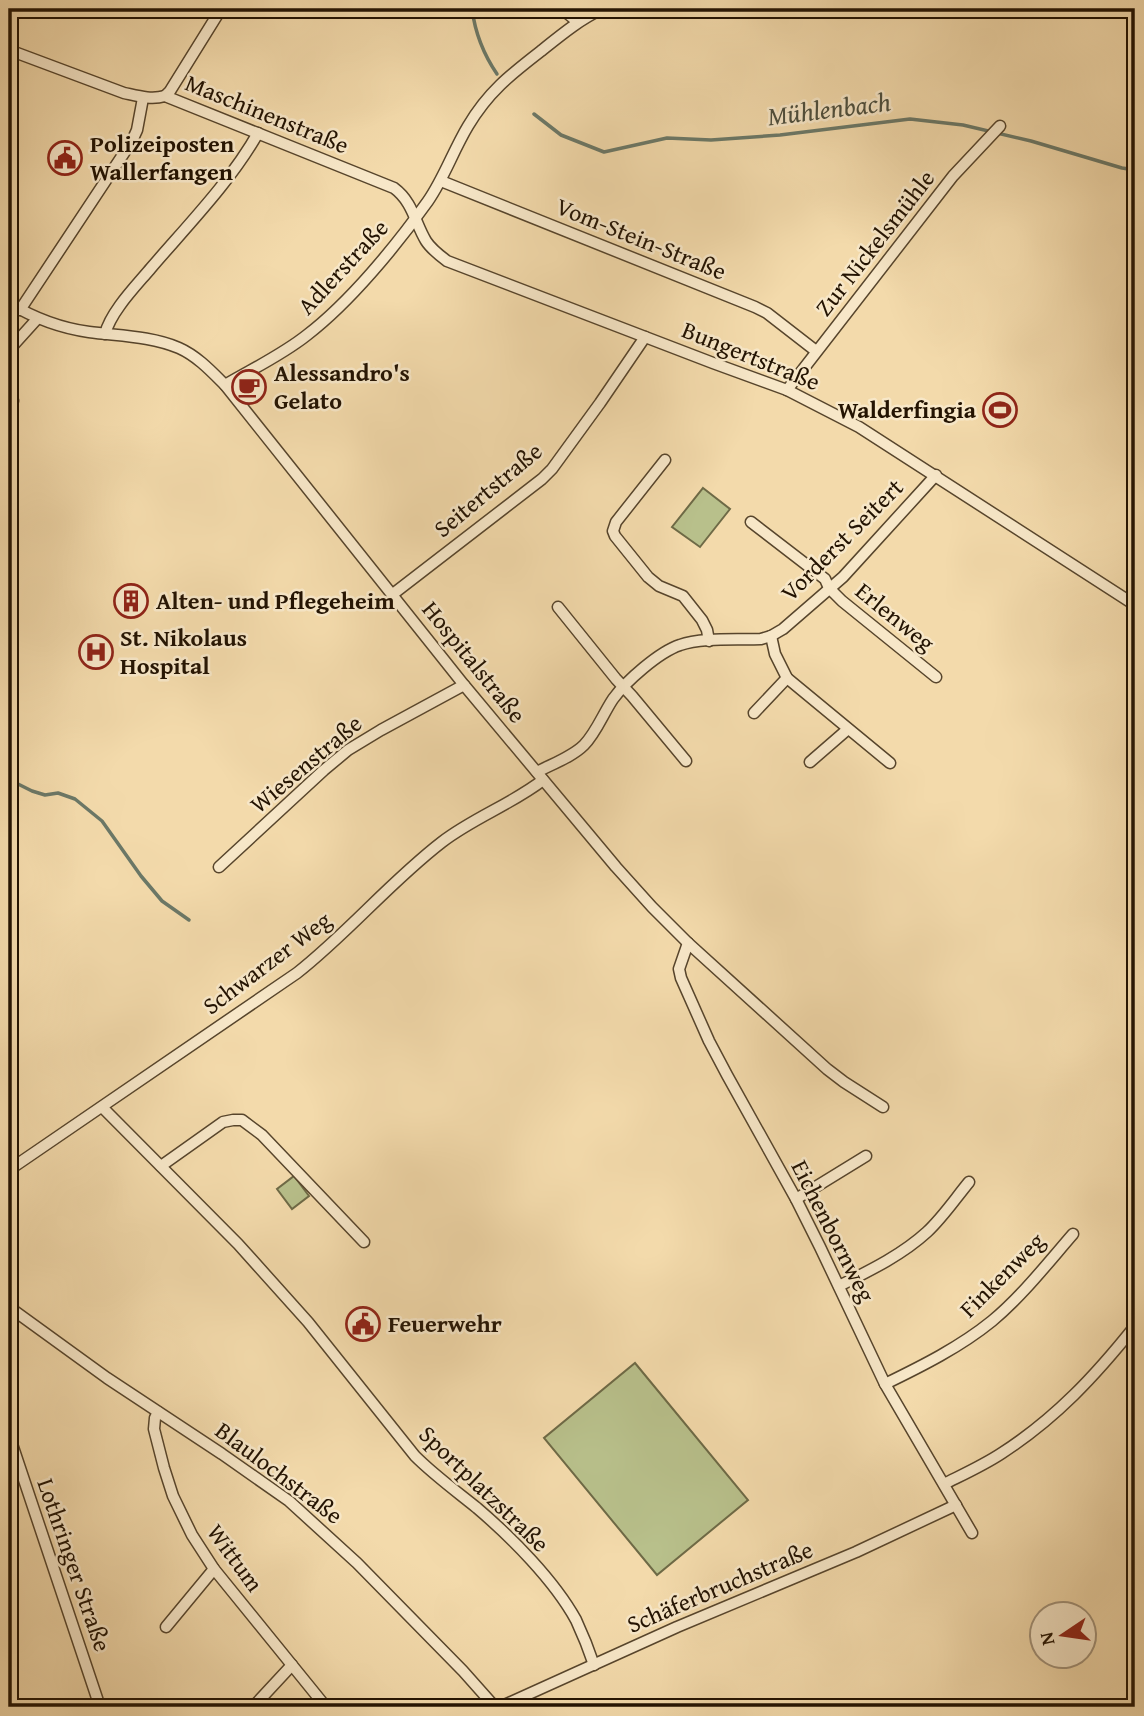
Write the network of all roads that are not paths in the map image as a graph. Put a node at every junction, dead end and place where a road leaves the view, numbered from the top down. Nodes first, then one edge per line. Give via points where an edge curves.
1 (221, 9) edge
2 (562, 9) edge
3 (602, 9) edge
4 (578, 22) junction
5 (9, 50) edge
6 (165, 96) junction
7 (143, 98) junction
8 (1000, 126) dead end
9 (258, 133) junction
10 (441, 181) junction
11 (416, 217) junction
12 (9, 303) edge
13 (20, 310) junction
14 (37, 319) junction
15 (105, 334) junction
16 (645, 337) junction
17 (9, 350) edge
18 (816, 351) junction
19 (225, 385) junction
20 (787, 390) junction
21 (665, 460) dead end
22 (936, 475) junction
23 (751, 522) dead end
24 (829, 588) junction
25 (393, 594) junction
26 (1135, 605) edge
27 (558, 607) dead end
28 (771, 636) junction
29 (709, 641) junction
30 (936, 677) dead end
31 (787, 678) junction
32 (464, 685) junction
33 (623, 686) junction
34 (754, 713) dead end
35 (848, 729) junction
36 (687, 761) dead end
37 (810, 762) dead end
38 (890, 762) dead end
39 (540, 776) junction
40 (219, 867) dead end
41 (688, 943) junction
42 (102, 1107) junction
43 (883, 1107) dead end
44 (866, 1156) dead end
45 (161, 1166) junction
46 (9, 1170) edge
47 (969, 1182) dead end
48 (796, 1199) junction
49 (1073, 1234) dead end
50 (364, 1242) dead end
51 (839, 1286) junction
52 (9, 1307) edge
53 (1135, 1326) edge
54 (886, 1384) junction
55 (158, 1412) junction
56 (9, 1435) edge
57 (944, 1484) junction
58 (956, 1505) junction
59 (972, 1533) dead end
60 (214, 1569) junction
61 (166, 1627) dead end
62 (292, 1665) junction
63 (594, 1665) junction
64 (100, 1707) edge
65 (253, 1707) edge
66 (327, 1707) edge
67 (495, 1707) edge
68 (500, 1707) edge

1 - 6 street
2 - 4 street
3 - 4 street, Adlerstraße
4 - 10 street, Adlerstraße via 487,97
5 - 7 street, Maschinenstraße
6 - 7 street, Maschinenstraße
6 - 9 street, Maschinenstraße
7 - 13 street via 132,141
8 - 18 street, Zur Nickelsmühle via 953,176
9 - 11 street, Maschinenstraße via 394,188
9 - 15 street via 235,168 131,291
10 - 11 street, Adlerstraße
10 - 18 street, Vom-Stein-Straße via 755,307
11 - 16 street, Bungertstraße via 428,243 447,261
11 - 19 street, Adlerstraße via 374,270 323,322
12 - 13 street, Hospitalstraße
13 - 14 street, Hospitalstraße
14 - 15 street, Hospitalstraße
14 - 17 street
15 - 19 street, Hospitalstraße via 181,349
16 - 20 street, Bungertstraße
16 - 25 street, Seitertstraße via 552,469
18 - 20 street, Zur Nickelsmühle
19 - 25 street, Hospitalstraße
20 - 22 street, Bungertstraße via 859,427
21 - 29 street via 615,522 613,531 648,578 683,596 702,620
22 - 24 street, Vorderst Seitert
22 - 26 street, Bungertstraße
23 - 24 street, Erlenweg via 825,579
24 - 28 street, Vorderst Seitert
24 - 30 street, Erlenweg
25 - 32 street, Hospitalstraße
27 - 33 street
28 - 29 street
28 - 31 street
29 - 33 street via 670,650
31 - 34 street
31 - 35 street
32 - 39 street, Hospitalstraße
32 - 40 street, Wiesenstraße via 348,750
33 - 36 street
33 - 39 street via 582,747
35 - 37 street
35 - 38 street
39 - 41 street, Hospitalstraße
39 - 42 street, Schwarzer Weg via 522,795 444,840 317,957
41 - 43 street, Hospitalstraße via 827,1069
41 - 48 street, Eichenbornweg via 679,969 681,978 721,1064
42 - 45 street, Sportplatzstraße
42 - 46 street, Schwarzer Weg
44 - 48 street
45 - 50 street via 223,1122 242,1120 262,1135
45 - 63 street, Sportplatzstraße via 308,1322 415,1456 508,1537 540,1572 566,1604
47 - 51 street via 921,1237
48 - 51 street, Eichenbornweg
49 - 54 street, Finkenweg via 992,1321
51 - 54 street, Eichenbornweg
52 - 55 street, Blaulochstraße
53 - 57 street via 1087,1383 1047,1420 1000,1454
54 - 57 street, Eichenbornweg
55 - 60 street, Wittum via 154,1429 173,1496
55 - 67 street, Blaulochstraße via 257,1478 317,1526
56 - 64 street, Lothringer Straße
57 - 58 street, Eichenbornweg
58 - 59 street, Eichenbornweg
58 - 63 street, Schäferbruchstraße
60 - 61 street
60 - 62 street, Wittum
62 - 65 street
62 - 66 street, Wittum
63 - 68 street, Schäferbruchstraße

